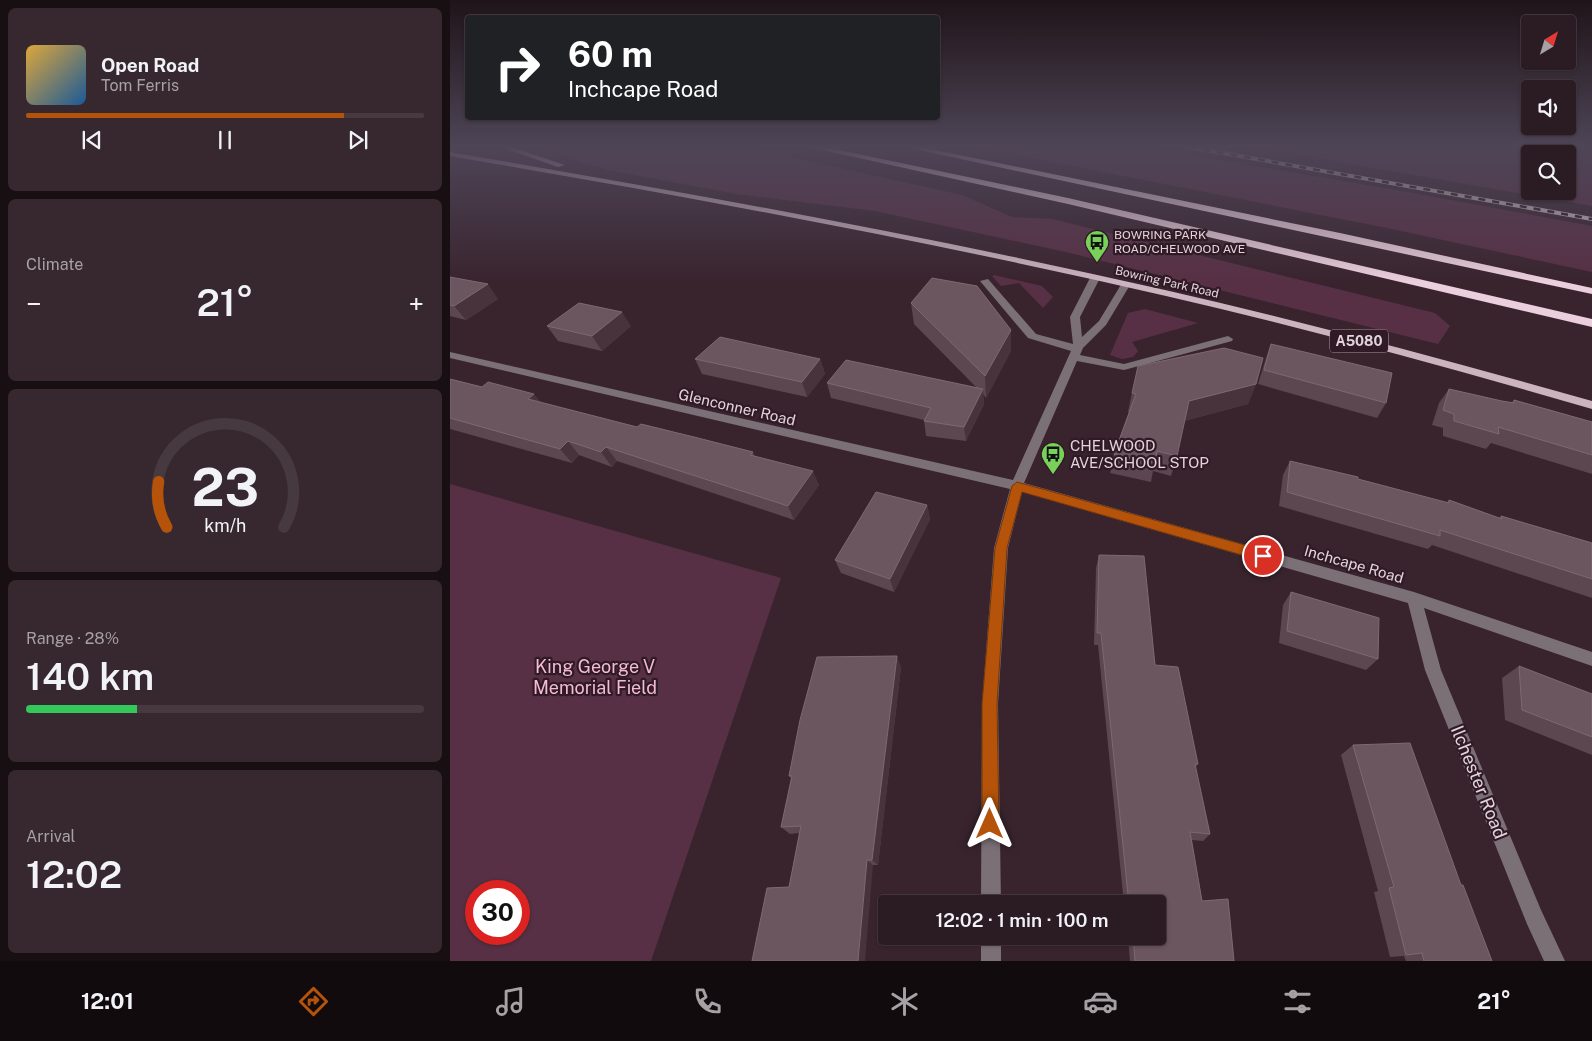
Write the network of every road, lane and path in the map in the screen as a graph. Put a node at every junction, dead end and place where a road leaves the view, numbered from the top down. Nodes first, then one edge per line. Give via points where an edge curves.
1 (675, 192) edge
2 (1025, 192) edge
3 (1127, 192) edge
4 (1095, 278) junction
5 (985, 281) dead end
6 (1125, 285) junction
7 (1592, 291) edge
8 (1592, 324) edge
9 (1228, 339) dead end
10 (1076, 351) junction
11 (450, 355) edge
12 (1592, 405) edge
13 (1017, 486) junction
14 (1414, 598) junction
15 (1592, 659) edge
16 (991, 895) edge
17 (991, 945) edge
18 (992, 961) edge
19 (1555, 961) edge

1 - 4 main road, Bowring Park Road / A5080 via 821,218
2 - 8 highway
3 - 7 highway
4 - 6 main road, Bowring Park Road / A5080
4 - 10 street via 1075,317
5 - 10 street via 1032,336
6 - 10 street via 1103,323
6 - 12 main road, Bowring Park Road / A5080 via 1459,365
9 - 10 street via 1124,367
10 - 13 street
11 - 13 street, Glenconner Road
13 - 14 street, Inchcape Road
13 - 16 street via 1001,548 990,704
14 - 15 street, Inchcape Road
14 - 19 street, Ilchester Road via 1433,670 1534,918
17 - 18 street

